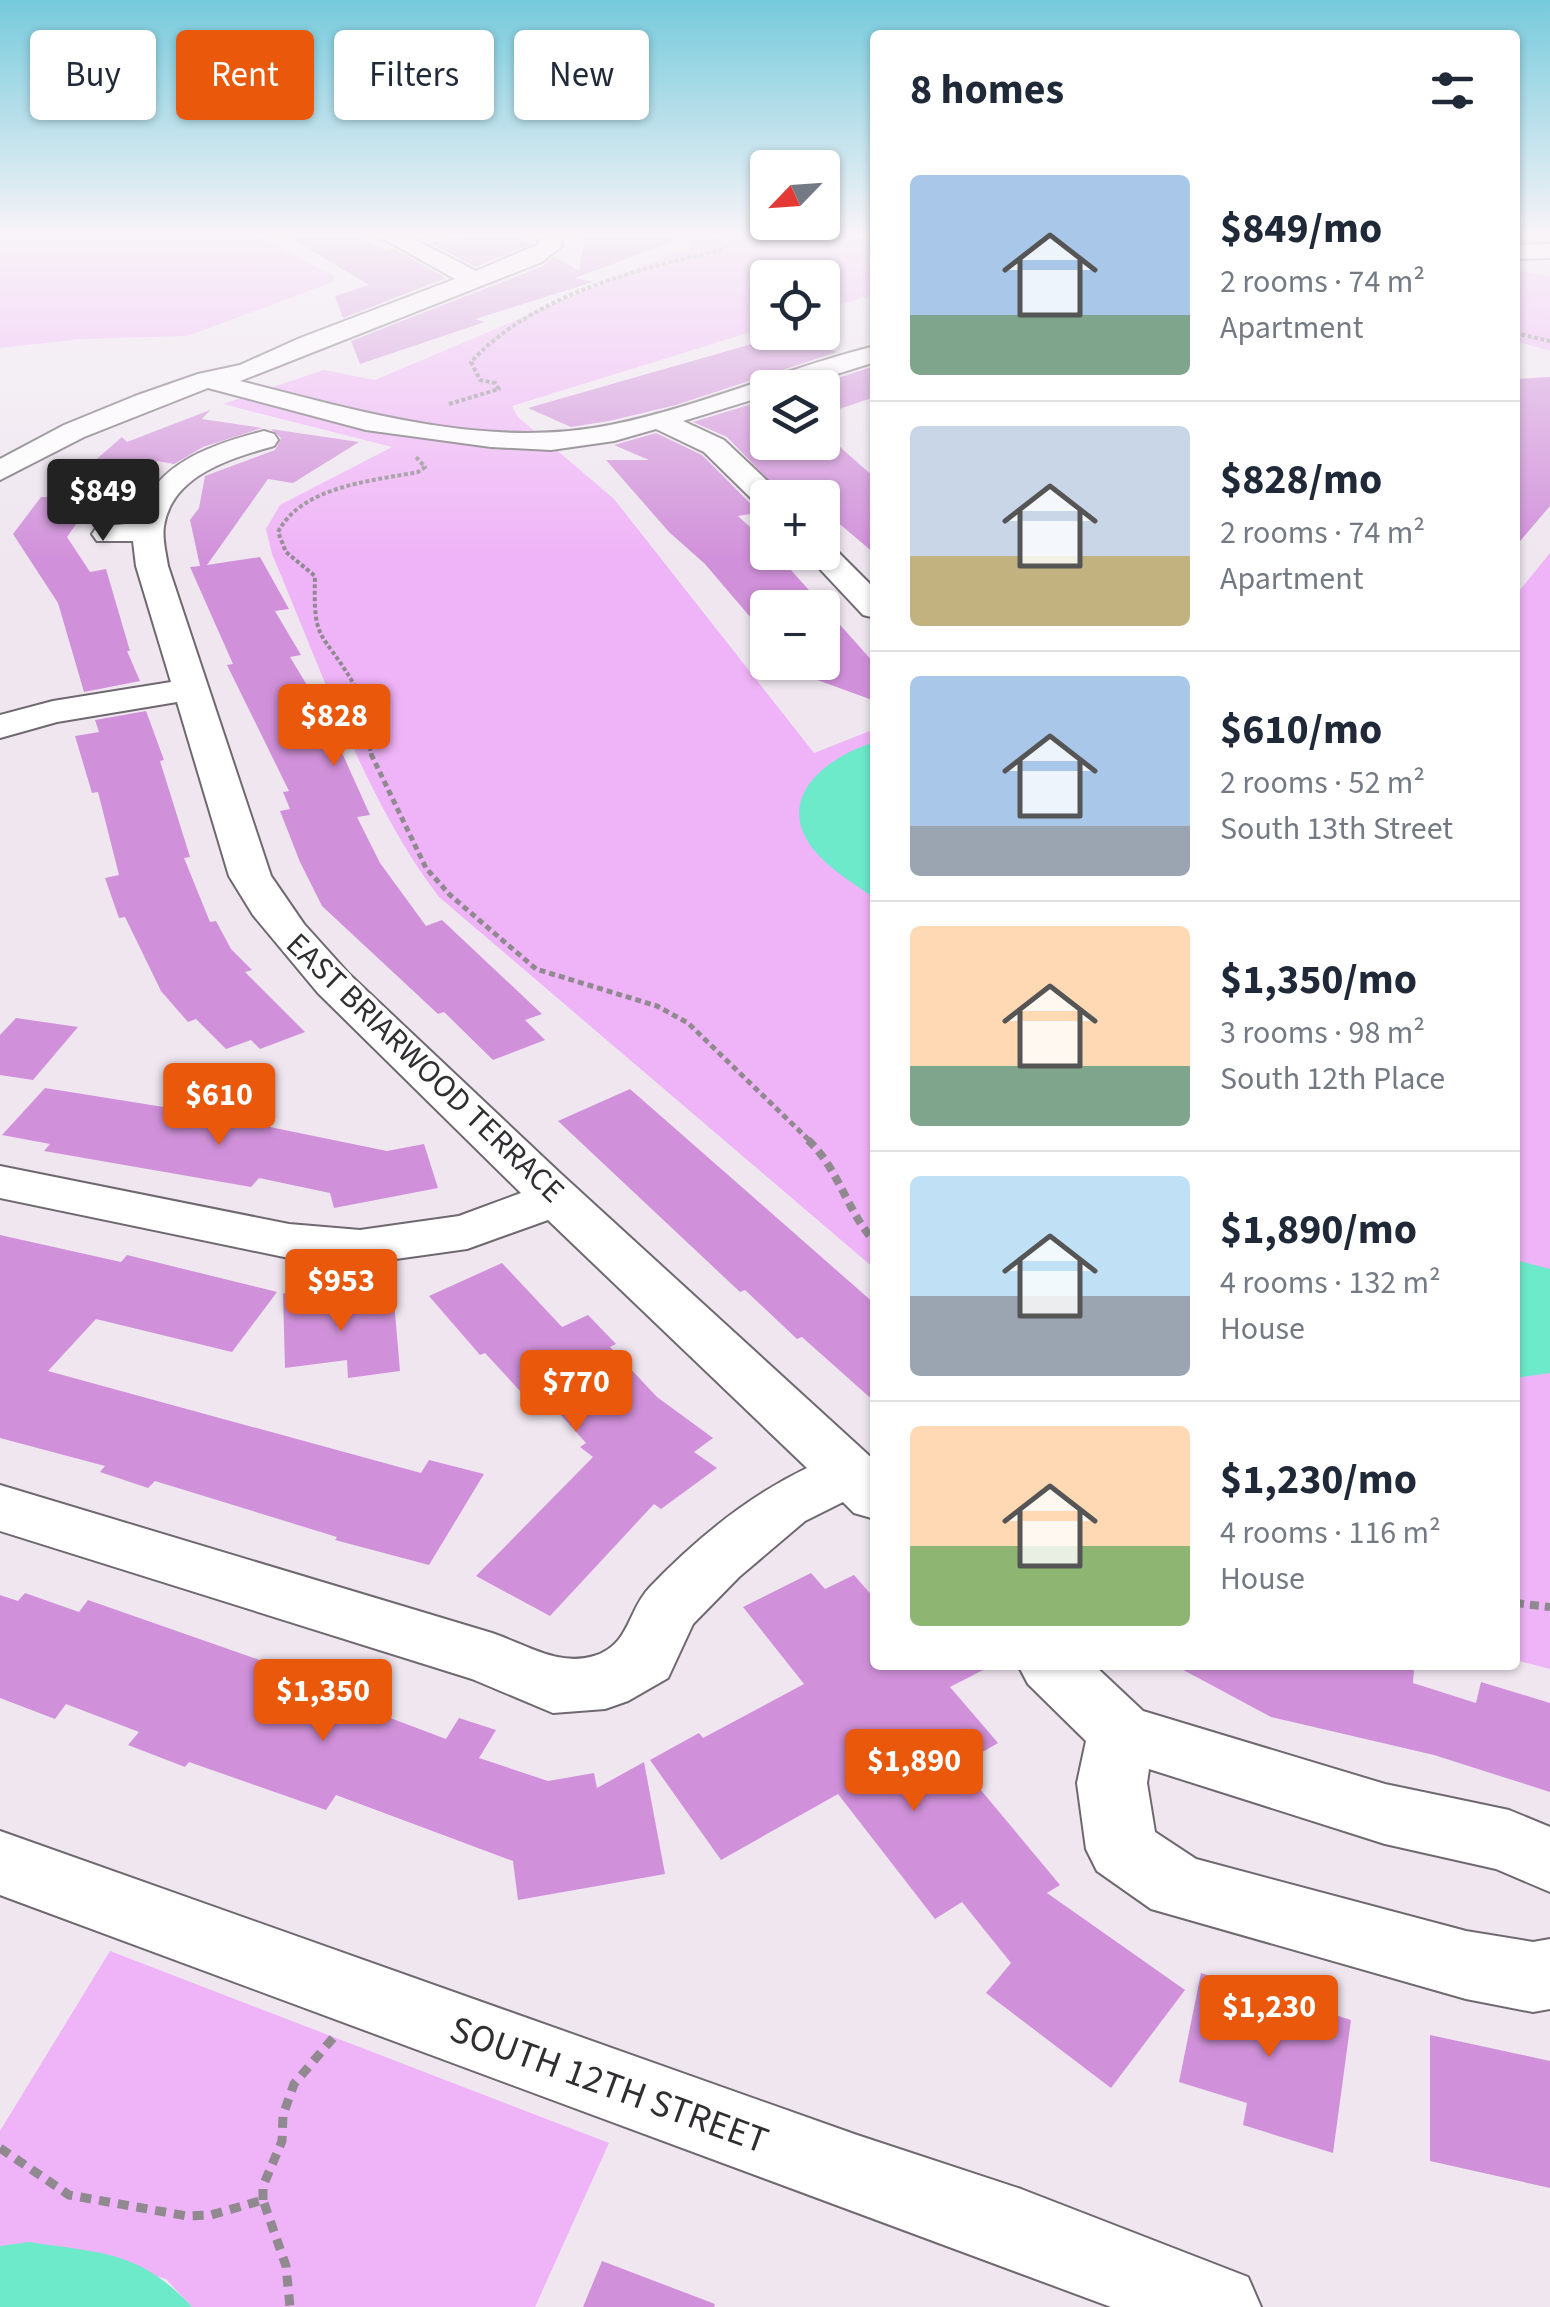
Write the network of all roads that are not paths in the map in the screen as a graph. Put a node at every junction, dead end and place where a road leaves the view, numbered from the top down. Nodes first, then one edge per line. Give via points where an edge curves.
1 (309, 343) edge
2 (870, 356) edge
3 (207, 380) junction
4 (658, 420) junction
5 (264, 440) dead end
6 (0, 471) edge
7 (750, 481) edge
8 (148, 531) junction
9 (108, 534) dead end
10 (193, 689) junction
11 (4, 725) edge
12 (0, 1182) edge
13 (558, 1198) junction
14 (862, 1485) edge
15 (0, 1508) edge
16 (1056, 1670) edge
17 (1122, 1732) junction
18 (0, 1862) edge
19 (1550, 1862) edge
20 (1550, 1974) edge
21 (1218, 2307) edge

1 - 3 street
2 - 4 street
3 - 4 street via 411,430 551,441 614,434
3 - 6 street via 74,431
4 - 7 street via 714,446
5 - 8 street via 222,450 189,470 165,492
8 - 9 street
8 - 10 street, EAST BRIARWOOD TERRACE via 152,566
10 - 11 street
10 - 13 street, EAST BRIARWOOD TERRACE via 250,876 272,916 302,954
12 - 13 street via 290,1241 360,1247 467,1232
13 - 14 street, EAST BRIARWOOD TERRACE
14 - 15 street via 784,1505 668,1609 645,1659 605,1682 553,1686 492,1658
16 - 17 street
17 - 19 street via 1385,1814 1509,1841
17 - 20 street via 1112,1783 1122,1850 1178,1886 1466,1965
18 - 21 street, SOUTH 12TH STREET

